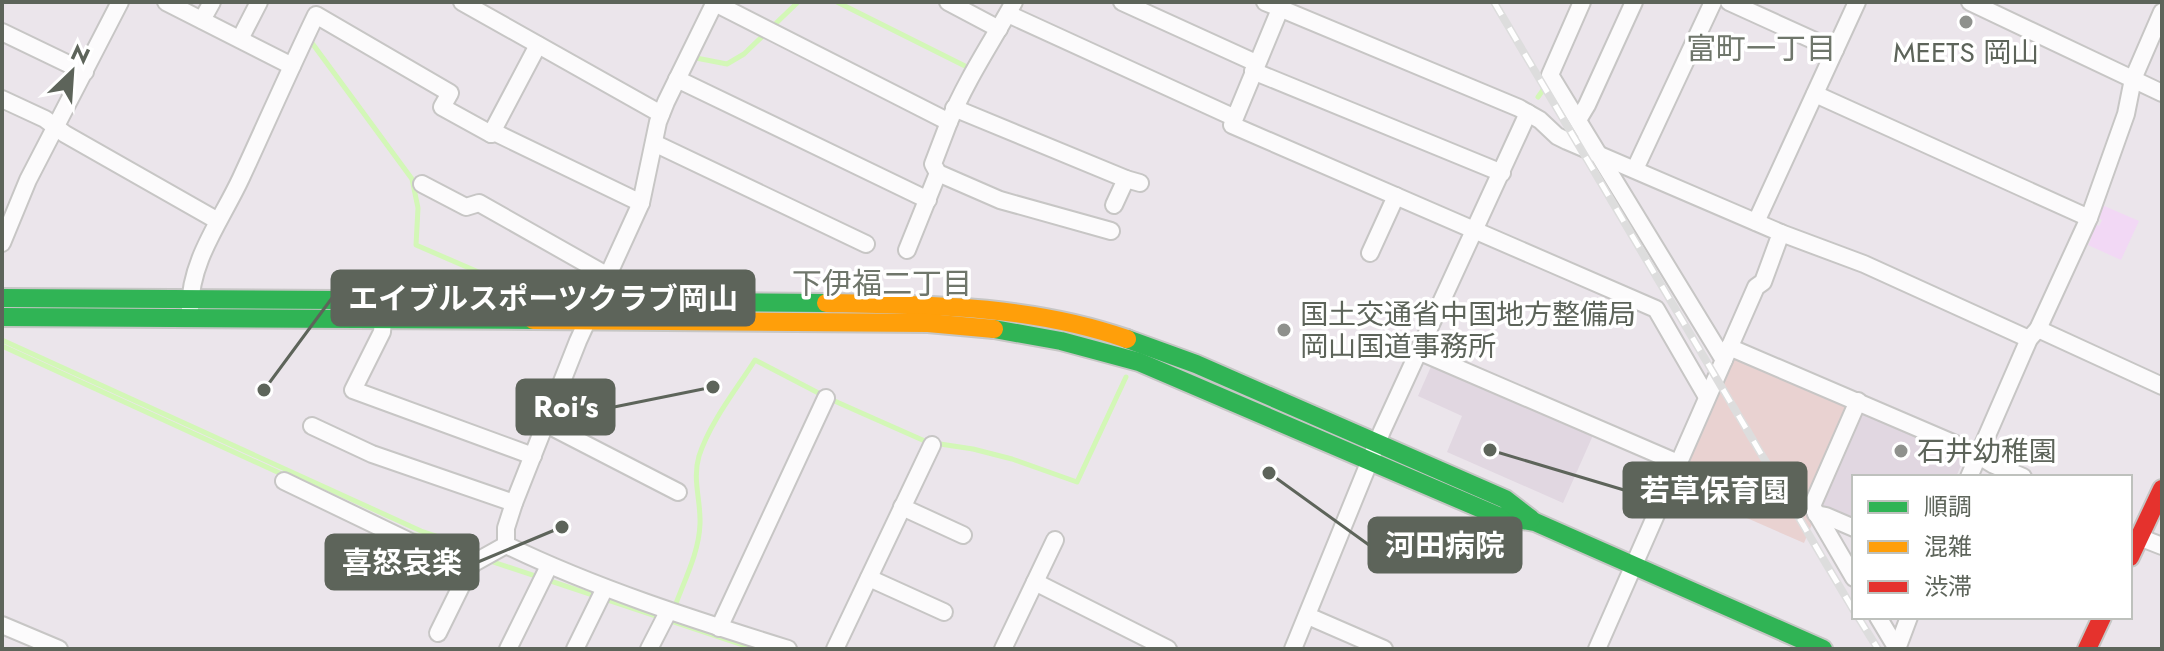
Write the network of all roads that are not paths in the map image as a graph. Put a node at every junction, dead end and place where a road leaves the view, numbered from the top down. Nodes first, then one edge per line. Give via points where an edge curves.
1 (120, 2) edge
2 (166, 2) edge
3 (212, 2) edge
4 (259, 2) edge
5 (462, 2) edge
6 (715, 2) edge
7 (948, 2) edge
8 (1122, 2) edge
9 (1582, 2) edge
10 (1634, 2) edge
11 (1713, 2) edge
12 (1729, 2) edge
13 (1857, 2) edge
14 (1970, 2) edge
15 (1279, 6) edge
16 (319, 8) edge
17 (1011, 8) edge
18 (2162, 12) edge
19 (202, 20) junction
20 (999, 29) junction
21 (2, 32) edge
22 (240, 39) junction
23 (538, 45) junction
24 (1835, 50) junction
25 (292, 66) junction
26 (1254, 67) junction
27 (85, 72) junction
28 (677, 79) junction
29 (2133, 79) junction
30 (2162, 93) edge
31 (1815, 94) junction
32 (2, 99) edge
33 (1528, 113) junction
34 (661, 114) junction
35 (952, 115) junction
36 (1233, 117) junction
37 (1578, 120) junction
38 (55, 126) junction
39 (491, 134) junction
40 (654, 143) junction
41 (1598, 153) junction
42 (1635, 169) junction
43 (938, 173) junction
44 (1502, 173) junction
45 (422, 184) dead end
46 (1396, 196) junction
47 (928, 200) junction
48 (641, 203) junction
49 (1114, 205) dead end
50 (7, 217) edge
51 (2089, 218) junction
52 (218, 221) junction
53 (1756, 222) junction
54 (1111, 231) dead end
55 (1476, 231) junction
56 (1781, 233) junction
57 (2, 243) edge
58 (866, 244) dead end
59 (907, 250) dead end
60 (1370, 253) dead end
61 (608, 276) junction
62 (2, 298) edge
63 (108, 298) junction
64 (596, 302) junction
65 (190, 309) junction
66 (383, 310) junction
67 (501, 311) junction
68 (692, 312) junction
69 (2, 317) edge
70 (109, 318) junction
71 (588, 321) junction
72 (2034, 334) junction
73 (1090, 338) junction
74 (1418, 351) junction
75 (1726, 354) junction
76 (1196, 364) junction
77 (1188, 382) junction
78 (1246, 386) junction
79 (2162, 386) edge
80 (1707, 397) junction
81 (826, 398) dead end
82 (1858, 401) junction
83 (1239, 404) junction
84 (1330, 422) junction
85 (546, 424) junction
86 (312, 426) dead end
87 (1323, 440) junction
88 (1378, 443) junction
89 (932, 445) dead end
90 (533, 456) junction
91 (1978, 456) junction
92 (1371, 461) junction
93 (1678, 463) junction
94 (1970, 475) edge
95 (2019, 475) edge
96 (284, 481) dead end
97 (2162, 489) edge
98 (678, 492) dead end
99 (514, 503) junction
100 (902, 507) junction
101 (1816, 514) junction
102 (1535, 522) junction
103 (1852, 527) edge
104 (2138, 529) edge
105 (963, 535) dead end
106 (1055, 540) dead end
107 (506, 545) junction
108 (2162, 546) edge
109 (2132, 550) edge
110 (479, 559) junction
111 (1633, 565) junction
112 (545, 574) junction
113 (1852, 575) edge
114 (869, 578) junction
115 (1035, 582) junction
116 (602, 594) junction
117 (944, 612) dead end
118 (1308, 616) junction
119 (666, 617) junction
120 (1879, 619) edge
121 (1908, 619) edge
122 (2101, 619) edge
123 (2, 625) edge
124 (719, 628) junction
125 (438, 633) dead end
126 (1009, 647) edge
127 (1896, 648) edge
128 (59, 649) edge
129 (508, 649) edge
130 (575, 649) edge
131 (649, 649) edge
132 (788, 649) edge
133 (835, 649) edge
134 (1168, 649) edge
135 (1293, 649) edge
136 (1384, 649) edge
137 (1597, 649) edge
138 (1823, 649) edge
139 (2087, 649) edge

1 - 27 street
2 - 19 street
3 - 19 street
4 - 22 street
5 - 23 street
6 - 28 street
6 - 35 street
7 - 20 street
8 - 26 street
9 - 37 street via 1550,75
10 - 37 street
11 - 42 street
12 - 24 street
13 - 24 street
14 - 29 street
15 - 26 street
15 - 33 street
16 - 25 street
16 - 39 street via 450,93 442,107
17 - 20 street
17 - 36 street
18 - 29 street
19 - 22 street
20 - 35 street
21 - 27 street
22 - 25 street
23 - 34 street
23 - 39 street
24 - 31 street
25 - 52 street
26 - 36 street
26 - 44 street
27 - 38 street
28 - 34 street
28 - 47 street
29 - 30 street
29 - 51 street
31 - 51 street
31 - 53 street
32 - 38 street
33 - 41 street via 1557,136
33 - 44 street
34 - 40 street
35 - 43 street via 933,164
35 - 49 street via 1133,181
36 - 46 street via 1232,125
37 - 41 street
38 - 50 street
38 - 52 street
39 - 48 street
40 - 48 street
40 - 58 street
41 - 42 street
41 - 75 street
42 - 53 street
43 - 47 street
43 - 54 street via 1000,200
44 - 55 street
45 - 61 street via 466,207 479,203
46 - 55 street
46 - 60 street
47 - 59 street
48 - 61 street
50 - 57 street
51 - 72 street
52 - 65 street via 193,275
53 - 56 street
55 - 74 street
55 - 80 street via 1656,309
56 - 72 street
56 - 75 street
61 - 64 street
62 - 63 street
63 - 65 street
63 - 70 street
64 - 67 street
64 - 68 street
64 - 71 street
65 - 66 street
65 - 70 street
66 - 67 street
66 - 90 street via 382,332 353,390
67 - 71 street
68 - 71 street
68 - 73 street via 798,312 1040,327
69 - 70 street
71 - 85 street
72 - 79 street
72 - 91 street
73 - 76 street via 1145,344
73 - 77 street
74 - 88 street
74 - 93 street
75 - 80 street
75 - 82 street
76 - 77 street
76 - 78 street
77 - 83 street
78 - 83 street
78 - 84 street
80 - 93 street
81 - 124 street
82 - 91 street
82 - 101 street via 1812,506
83 - 87 street
84 - 87 street
84 - 88 street
85 - 90 street
85 - 98 street
86 - 99 street via 372,454
87 - 92 street
88 - 92 street
88 - 102 street via 1505,499
89 - 100 street
90 - 99 street
91 - 94 street
91 - 95 street
92 - 102 street via 1498,516
92 - 118 street
93 - 111 street
96 - 110 street via 421,547
97 - 104 street
99 - 107 street
100 - 105 street
100 - 114 street
101 - 103 street
101 - 113 street
102 - 111 street
104 - 108 street
104 - 109 street
106 - 115 street
107 - 110 street
107 - 112 street
110 - 125 street
111 - 137 street
111 - 138 street
112 - 116 street
112 - 129 street
114 - 117 street
114 - 133 street
115 - 126 street
115 - 134 street
116 - 119 street
116 - 130 street
118 - 135 street
118 - 136 street
119 - 124 street
119 - 131 street
120 - 127 street
121 - 127 street
122 - 139 street
123 - 128 street
124 - 132 street

